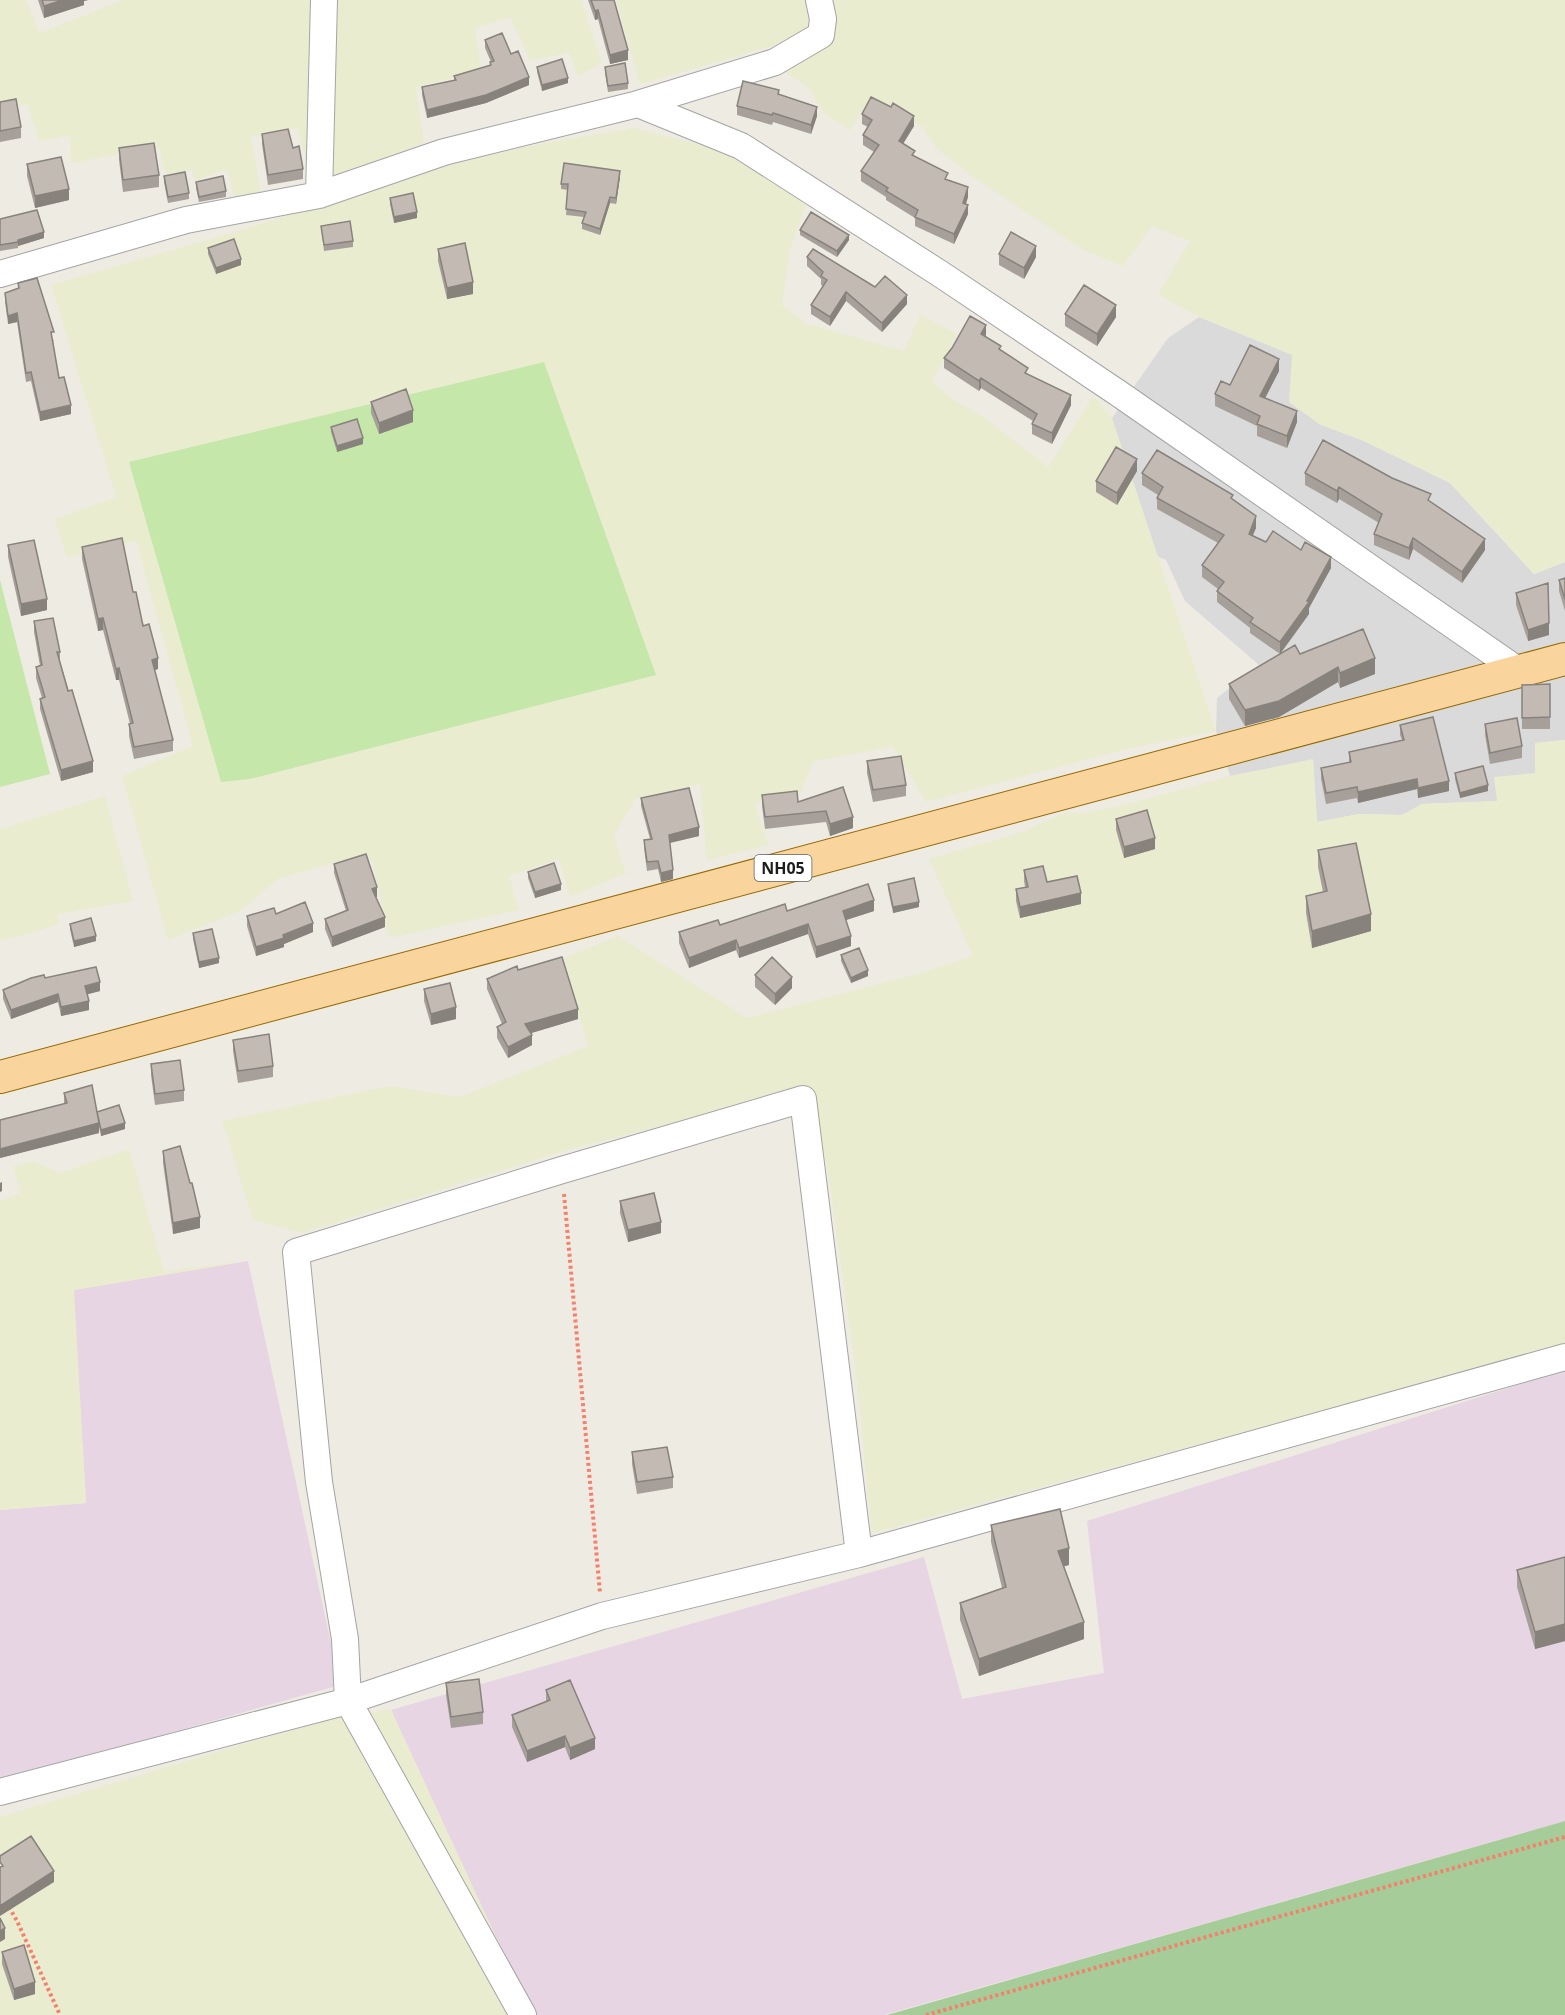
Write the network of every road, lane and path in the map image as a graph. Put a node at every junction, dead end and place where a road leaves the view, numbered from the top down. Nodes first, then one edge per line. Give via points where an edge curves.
1 (324, 0) edge
2 (819, 0) edge
3 (638, 104) junction
4 (318, 195) junction
5 (0, 274) edge
6 (1565, 659) edge
7 (1519, 671) junction
8 (0, 1077) edge
9 (562, 1170) junction
10 (1565, 1357) edge
11 (859, 1554) junction
12 (602, 1616) junction
13 (348, 1701) junction
14 (0, 1792) edge
15 (1565, 1838) edge
16 (6, 1903) edge
17 (60, 2015) edge
18 (524, 2015) edge
19 (926, 2015) edge

1 - 4 street
2 - 3 street via 821,35 775,62
3 - 4 street via 444,152
3 - 7 street via 741,146 939,273
4 - 5 street via 186,220
6 - 7 main road, NH05
7 - 8 main road, NH05
9 - 11 street via 803,1099
9 - 12 path
9 - 13 street via 296,1252 319,1482 345,1639
10 - 11 street
11 - 12 street
12 - 13 street
13 - 14 street
13 - 18 street
15 - 19 path
16 - 17 path

